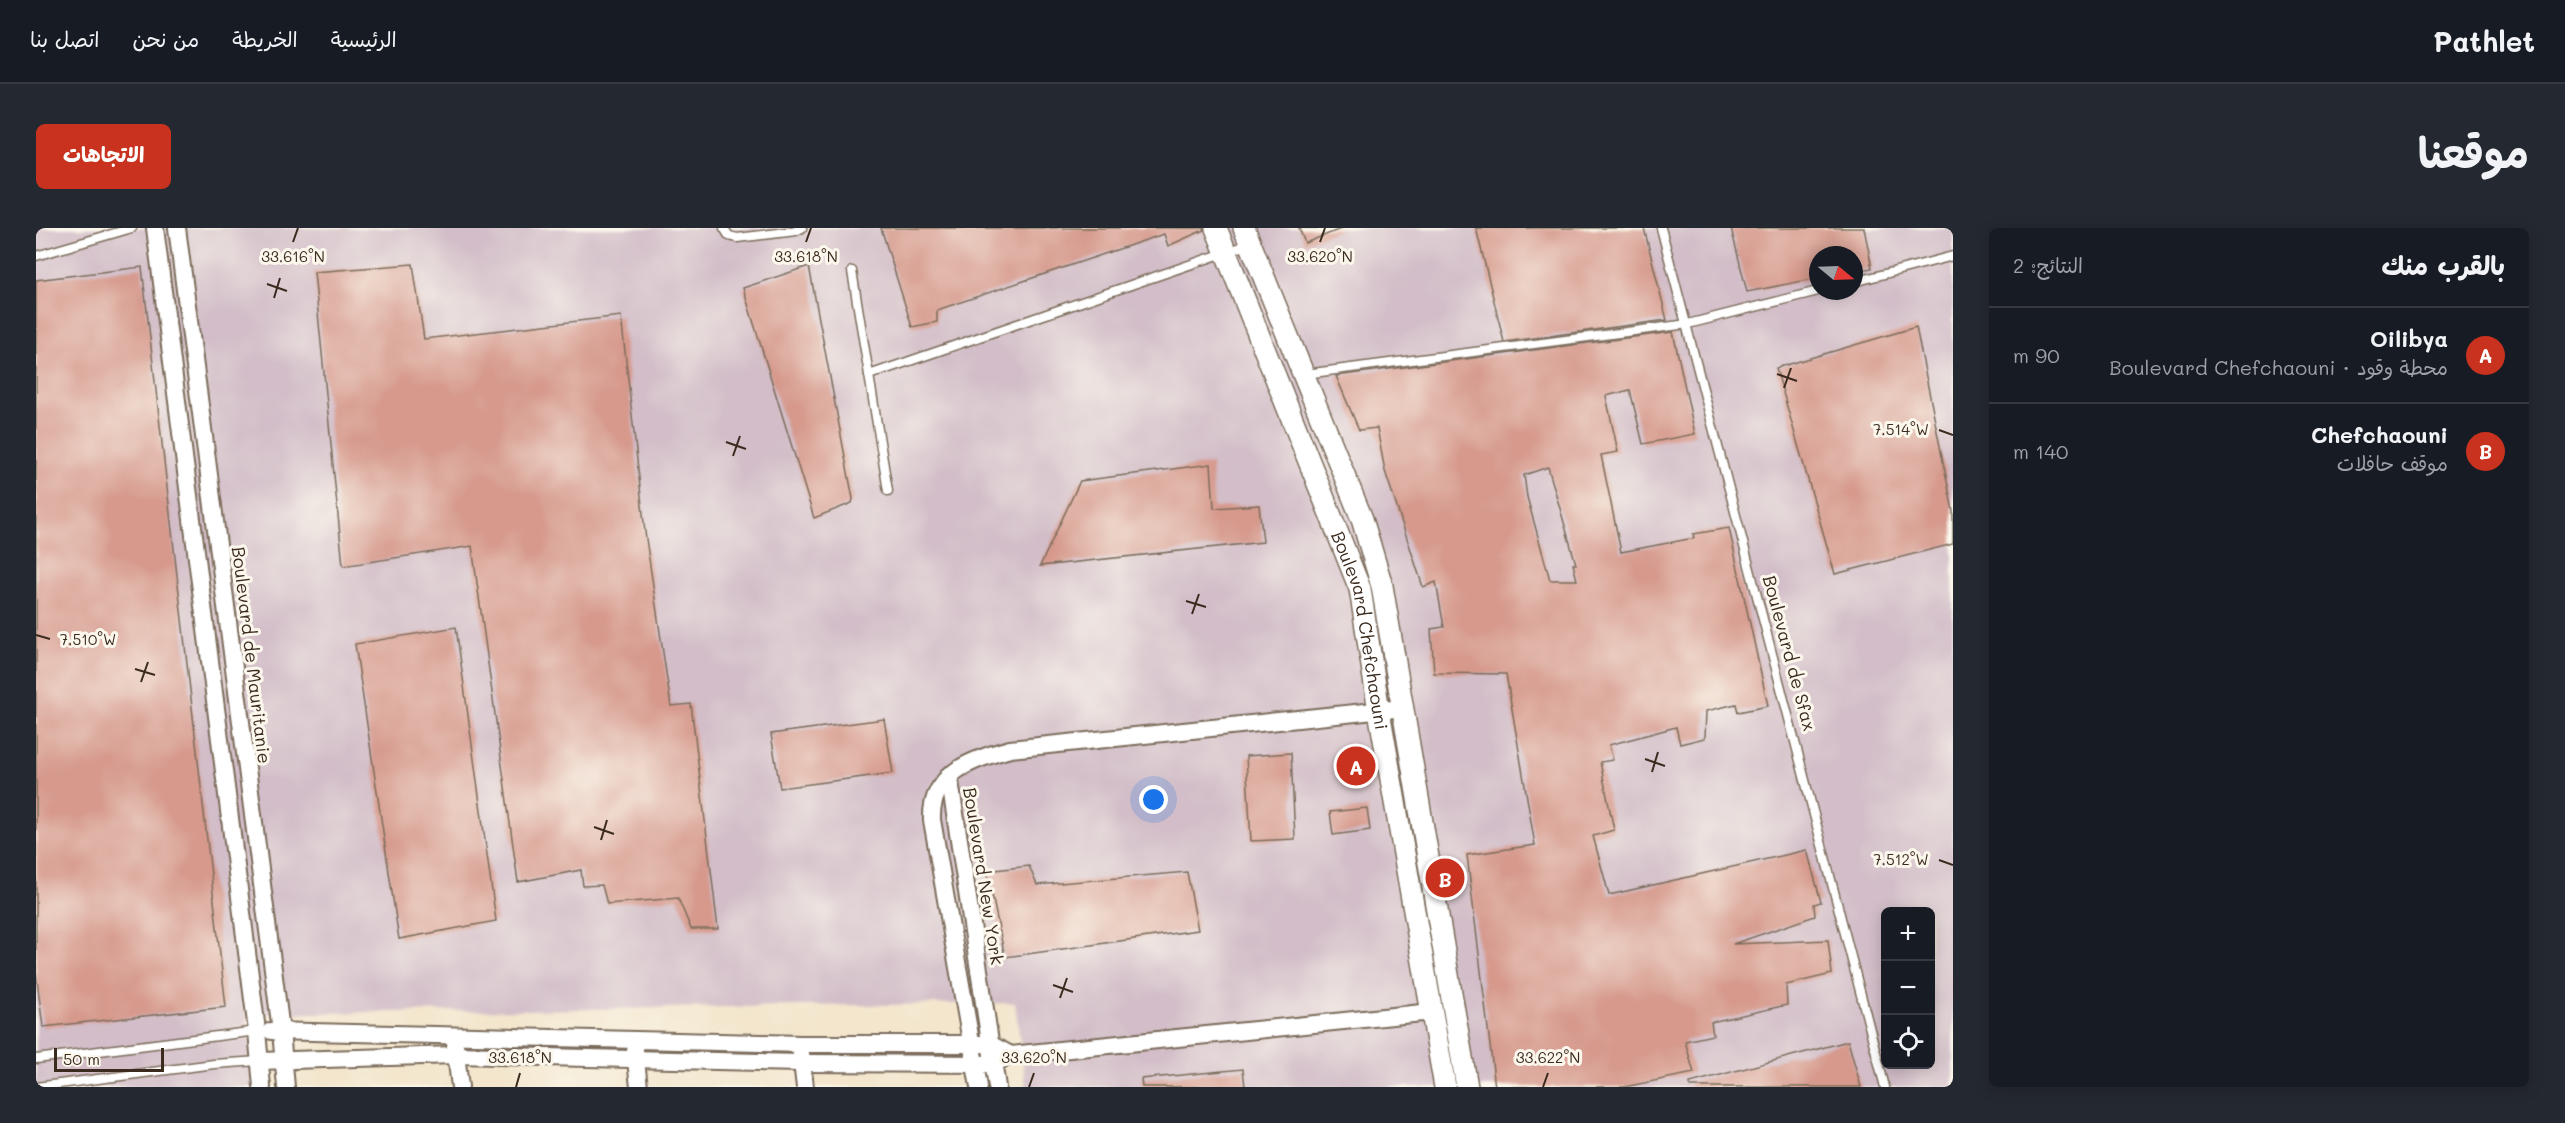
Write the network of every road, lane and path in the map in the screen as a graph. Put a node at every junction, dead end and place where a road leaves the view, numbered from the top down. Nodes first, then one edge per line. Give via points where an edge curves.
1 (132, 228) edge
2 (155, 228) edge
3 (177, 228) edge
4 (724, 228) edge
5 (802, 228) edge
6 (1216, 228) edge
7 (1661, 228) edge
8 (1247, 236) edge
9 (1226, 254) junction
10 (36, 256) edge
11 (1953, 256) edge
12 (852, 271) dead end
13 (1863, 280) edge
14 (1809, 293) edge
15 (1688, 324) junction
16 (869, 375) junction
17 (1302, 375) junction
18 (888, 491) dead end
19 (1403, 708) junction
20 (1379, 711) junction
21 (949, 775) junction
22 (1432, 1012) junction
23 (257, 1031) junction
24 (281, 1031) junction
25 (455, 1034) junction
26 (634, 1041) junction
27 (801, 1044) junction
28 (990, 1044) junction
29 (972, 1045) junction
30 (1011, 1054) junction
31 (456, 1055) junction
32 (36, 1059) edge
33 (283, 1059) junction
34 (636, 1060) junction
35 (259, 1061) junction
36 (802, 1063) junction
37 (976, 1064) junction
38 (993, 1064) junction
39 (36, 1087) edge
40 (262, 1087) edge
41 (286, 1087) edge
42 (460, 1087) edge
43 (639, 1087) edge
44 (805, 1087) edge
45 (980, 1087) edge
46 (997, 1087) edge
47 (1445, 1087) edge
48 (1467, 1087) edge
49 (1885, 1087) edge

1 - 10 lane
2 - 23 street
3 - 24 street, Boulevard de Mauritanie
4 - 5 lane via 729,236 737,238
6 - 9 street, Boulevard Chefchaouni
7 - 15 lane, Boulevard de Sfax
8 - 9 lane
8 - 17 street, Boulevard Chefchaouni
9 - 16 lane
9 - 20 street, Boulevard Chefchaouni via 1360,589
11 - 13 lane
12 - 16 lane
14 - 15 lane
15 - 17 lane
15 - 49 lane, Boulevard de Sfax
16 - 18 lane
17 - 19 street, Boulevard Chefchaouni via 1365,530 1385,602
19 - 20 street
19 - 48 street, Boulevard Chefchaouni
20 - 21 street via 1010,749 975,759
20 - 22 street, Boulevard Chefchaouni
21 - 28 street, Boulevard New York
21 - 29 street, Boulevard New York via 934,799 932,820
22 - 30 street
22 - 47 street, Boulevard Chefchaouni
23 - 24 street
23 - 32 lane
23 - 35 street
24 - 25 street
24 - 33 street, Boulevard de Mauritanie
25 - 26 street
25 - 31 street
26 - 27 street
26 - 34 street
27 - 29 street
27 - 36 street
28 - 29 street
28 - 30 street
28 - 38 street, Boulevard New York
29 - 37 street, Boulevard New York
30 - 38 street
31 - 33 street
31 - 34 street
31 - 42 street
33 - 35 street
33 - 41 street, Boulevard de Mauritanie
34 - 36 street
34 - 43 street
35 - 39 lane
35 - 40 street
36 - 37 street
36 - 44 street
37 - 38 street
37 - 45 street, Boulevard New York
38 - 46 street, Boulevard New York

